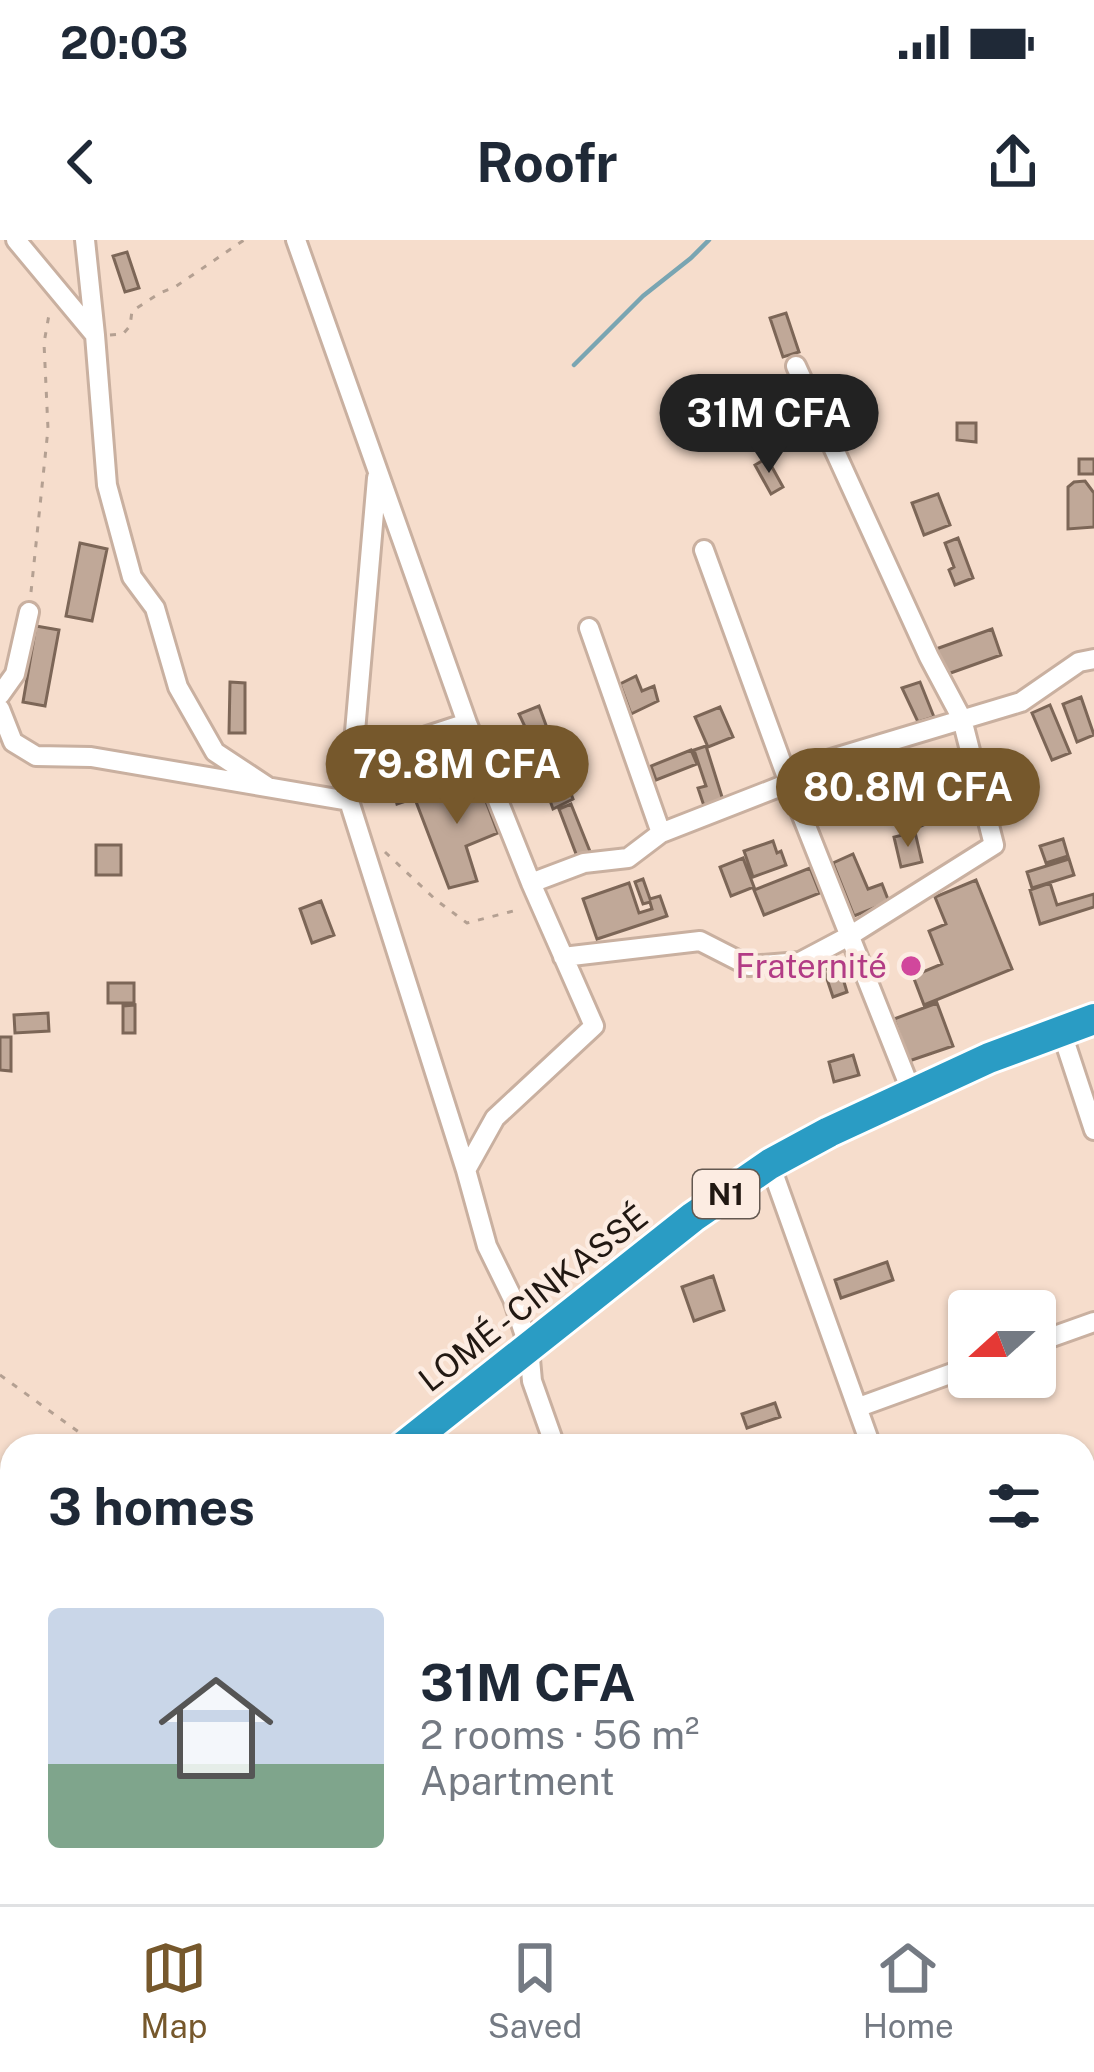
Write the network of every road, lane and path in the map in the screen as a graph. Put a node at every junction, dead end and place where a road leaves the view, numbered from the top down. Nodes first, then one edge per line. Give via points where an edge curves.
1 (16, 240) edge
2 (85, 240) edge
3 (244, 240) edge
4 (296, 240) edge
5 (54, 286) junction
6 (94, 335) junction
7 (796, 365) dead end
8 (378, 468) junction
9 (704, 550) dead end
10 (29, 612) joint
11 (589, 628) dead end
12 (1094, 659) edge
13 (0, 694) edge
14 (0, 709) edge
15 (962, 719) junction
16 (467, 723) junction
17 (354, 760) junction
18 (790, 783) junction
19 (268, 787) junction
20 (349, 800) junction
21 (357, 825) junction
22 (661, 833) junction
23 (531, 883) junction
24 (540, 904) junction
25 (851, 934) junction
26 (563, 957) junction
27 (1094, 1019) edge
28 (1061, 1030) junction
29 (912, 1093) junction
30 (1094, 1130) edge
31 (770, 1164) junction
32 (466, 1170) junction
33 (1094, 1322) edge
34 (1056, 1336) edge
35 (529, 1348) junction
36 (0, 1375) edge
37 (948, 1375) edge
38 (859, 1407) junction
39 (80, 1434) edge
40 (419, 1434) edge
41 (551, 1434) edge
42 (867, 1434) edge

1 - 5 street
2 - 6 street
3 - 6 path via 132,311 123,334
4 - 8 street
5 - 6 street
5 - 10 path
6 - 19 street via 106,485 132,577 155,608 178,687 215,752
7 - 15 street
8 - 16 street
8 - 17 street
9 - 18 street
10 - 13 street via 15,674
11 - 22 street
12 - 15 street via 1021,702
14 - 19 street via 13,742 36,756
15 - 18 street via 821,762
15 - 25 street via 994,845
16 - 17 street
16 - 23 street
17 - 20 street
18 - 22 street
18 - 25 street
19 - 20 street
20 - 21 street
21 - 24 path via 467,923
21 - 32 street
22 - 23 street via 628,858 584,863
23 - 24 street
24 - 26 street
25 - 26 street via 800,962 749,966 700,941
25 - 29 street
26 - 32 street via 594,1026 495,1118
27 - 28 highway, LOMÉ - CINKASSÉ / N1
28 - 29 highway, LOMÉ - CINKASSÉ / N1
28 - 30 street
29 - 31 highway, LOMÉ - CINKASSÉ / N1
31 - 35 highway, LOMÉ - CINKASSÉ / N1
31 - 38 street
32 - 35 street
33 - 34 street
35 - 40 highway, LOMÉ - CINKASSÉ / N1
35 - 41 street
36 - 39 path
37 - 38 street
38 - 42 street

